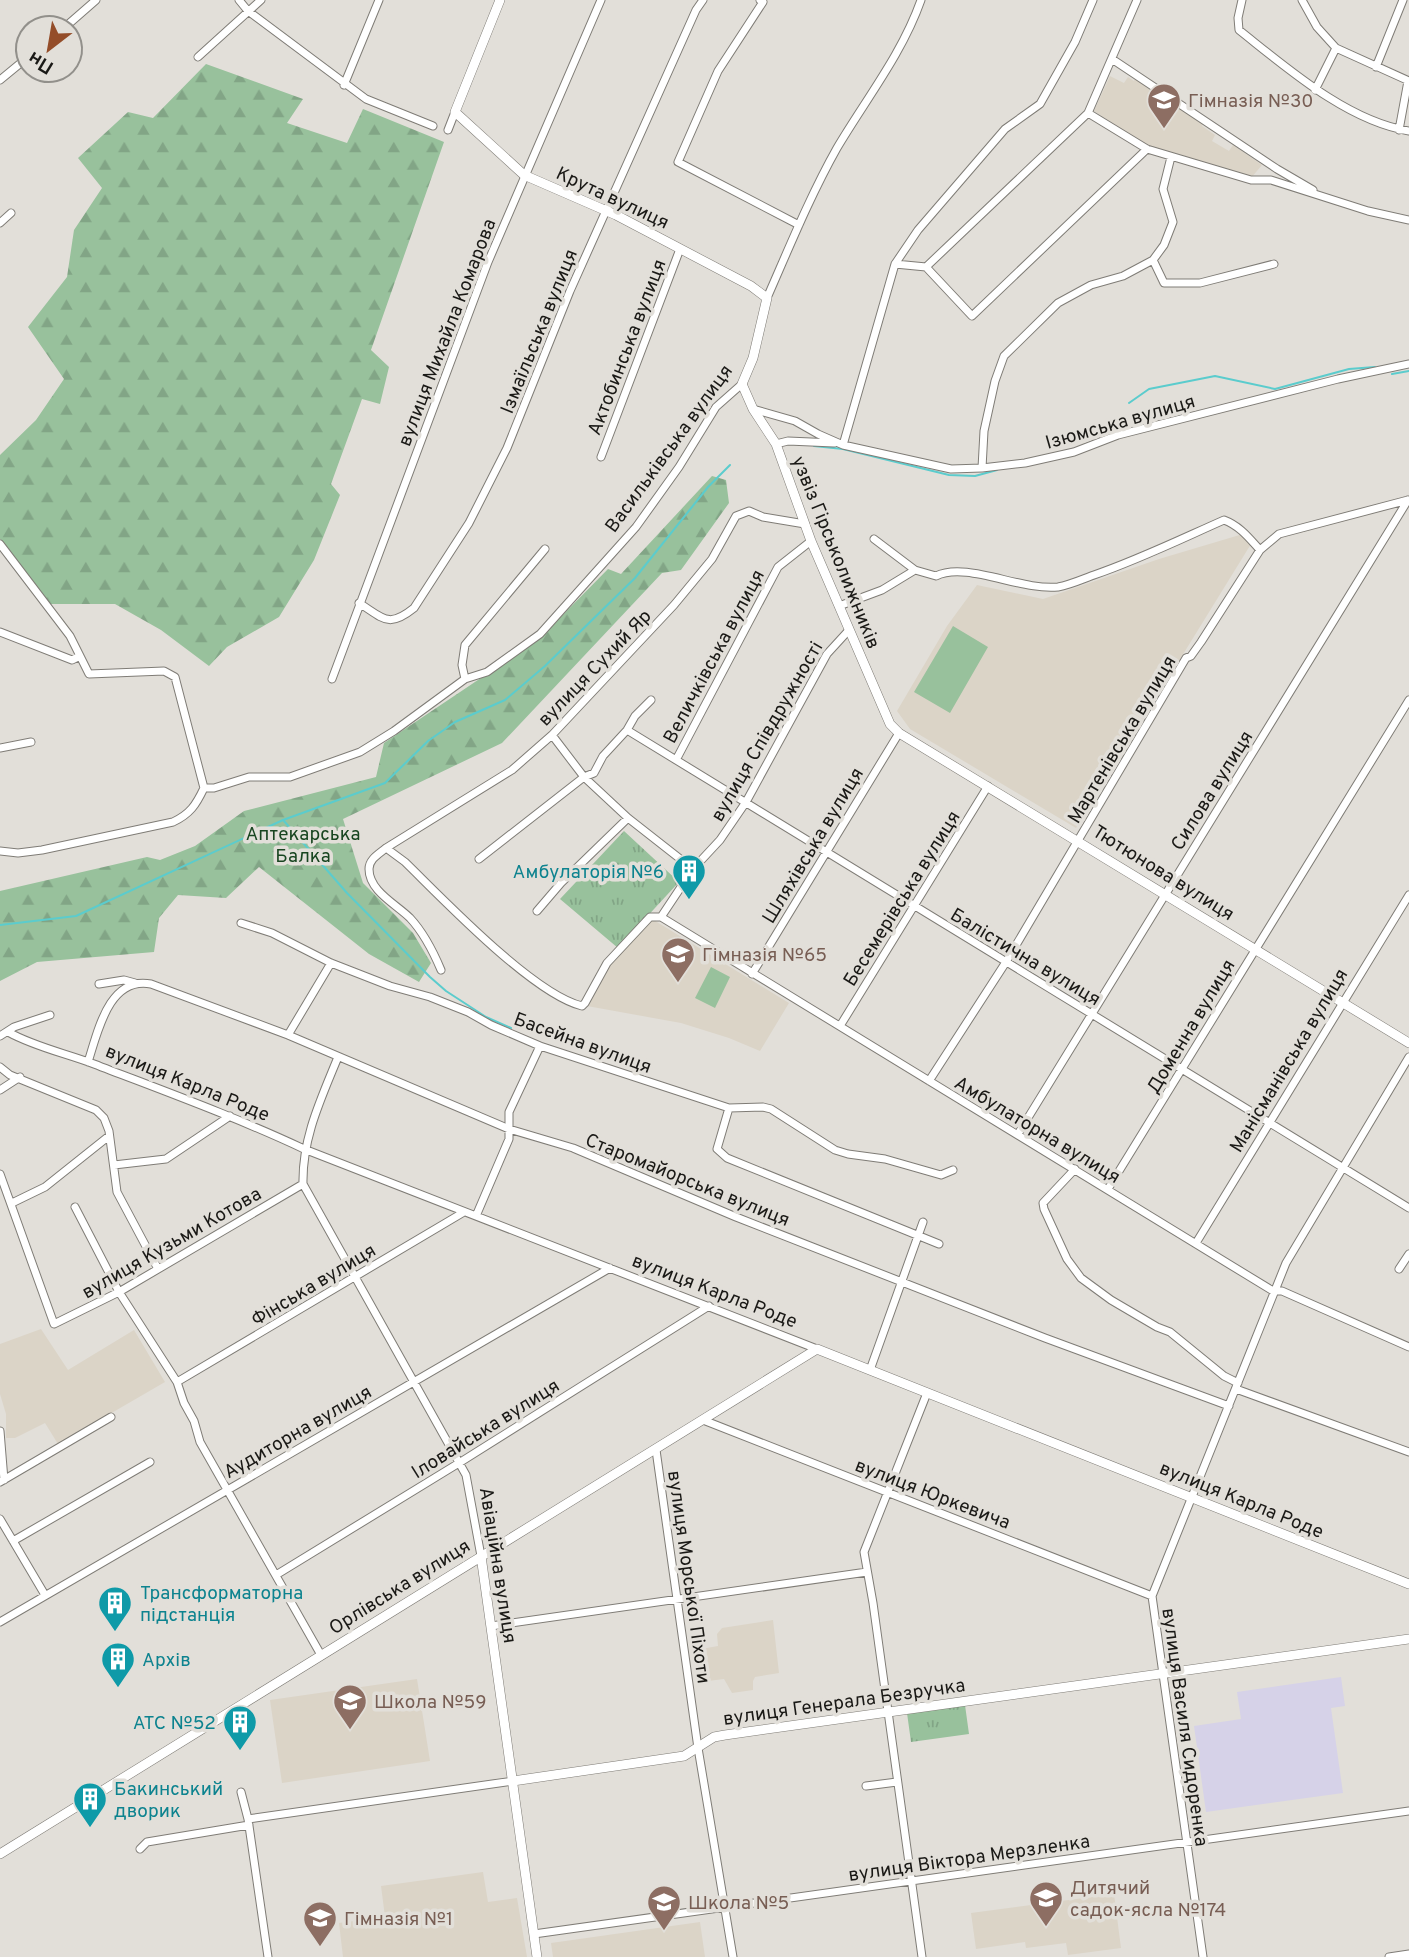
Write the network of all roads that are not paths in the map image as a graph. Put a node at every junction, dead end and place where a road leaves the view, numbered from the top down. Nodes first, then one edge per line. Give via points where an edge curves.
1 (96, 0) edge
2 (239, 0) edge
3 (261, 0) edge
4 (379, 0) edge
5 (500, 0) edge
6 (601, 0) edge
7 (703, 0) edge
8 (760, 0) edge
9 (921, 0) edge
10 (1093, 0) edge
11 (1137, 0) edge
12 (1242, 0) edge
13 (1302, 0) edge
14 (1403, 0) edge
15 (248, 11) junction
16 (80, 14) edge
17 (1336, 48) junction
18 (198, 57) dead end
19 (1112, 59) junction
20 (1376, 66) junction
21 (14, 68) edge
22 (0, 80) edge
23 (1409, 81) edge
24 (344, 85) junction
25 (1315, 90) junction
26 (455, 112) junction
27 (1088, 113) junction
28 (433, 126) dead end
29 (449, 130) dead end
30 (1399, 130) junction
31 (1409, 131) edge
32 (1147, 149) junction
33 (1171, 157) junction
34 (524, 175) junction
35 (1326, 198) junction
36 (605, 210) junction
37 (11, 213) dead end
38 (1409, 220) edge
39 (0, 223) edge
40 (799, 225) junction
41 (680, 249) junction
42 (1153, 260) junction
43 (895, 264) junction
44 (1274, 264) dead end
45 (926, 267) junction
46 (766, 298) junction
47 (1409, 364) edge
48 (742, 384) junction
49 (753, 409) junction
50 (776, 444) junction
51 (840, 444) junction
52 (601, 457) dead end
53 (982, 468) junction
54 (1408, 499) edge
55 (805, 524) junction
56 (874, 539) dead end
57 (811, 541) junction
58 (0, 544) edge
59 (545, 549) dead end
60 (1260, 550) junction
61 (915, 570) junction
62 (359, 603) junction
63 (839, 606) junction
64 (849, 630) junction
65 (0, 632) edge
66 (80, 656) junction
67 (332, 679) dead end
68 (465, 679) junction
69 (651, 700) dead end
70 (1409, 700) edge
71 (627, 730) junction
72 (899, 733) junction
73 (552, 734) junction
74 (32, 742) dead end
75 (0, 748) edge
76 (676, 760) junction
77 (584, 777) junction
78 (988, 786) junction
79 (204, 788) junction
80 (746, 802) junction
81 (628, 818) junction
82 (1079, 840) junction
83 (386, 848) junction
84 (0, 851) edge
85 (828, 852) junction
86 (479, 859) dead end
87 (693, 869) junction
88 (1166, 894) junction
89 (1409, 895) edge
90 (914, 906) junction
91 (537, 911) dead end
92 (661, 917) junction
93 (241, 923) dead end
94 (1255, 949) junction
95 (1006, 962) junction
96 (331, 963) junction
97 (441, 970) dead end
98 (752, 974) junction
99 (136, 983) junction
100 (100, 984) dead end
101 (1342, 1002) junction
102 (50, 1015) dead end
103 (1092, 1015) junction
104 (840, 1026) junction
105 (4, 1034) edge
106 (288, 1035) junction
107 (1409, 1043) edge
108 (540, 1046) junction
109 (338, 1057) junction
110 (1409, 1057) edge
111 (88, 1062) junction
112 (0, 1067) edge
113 (1182, 1069) junction
114 (20, 1077) junction
115 (929, 1081) junction
116 (0, 1090) edge
117 (729, 1108) junction
118 (230, 1116) junction
119 (1268, 1124) junction
120 (509, 1129) junction
121 (1018, 1134) junction
122 (109, 1136) junction
123 (304, 1149) junction
124 (114, 1165) junction
125 (1341, 1168) junction
126 (1075, 1169) junction
127 (953, 1170) dead end
128 (0, 1174) edge
129 (303, 1184) junction
130 (1108, 1189) junction
131 (12, 1203) junction
132 (75, 1207) dead end
133 (1409, 1209) edge
134 (464, 1212) junction
135 (476, 1216) junction
136 (923, 1222) dead end
137 (918, 1235) junction
138 (1196, 1242) junction
139 (939, 1244) dead end
140 (1409, 1254) edge
141 (610, 1268) junction
142 (158, 1269) junction
143 (1399, 1269) dead end
144 (355, 1278) junction
145 (901, 1281) junction
146 (1273, 1291) junction
147 (119, 1292) junction
148 (709, 1306) junction
149 (1409, 1347) edge
150 (817, 1349) junction
151 (870, 1370) junction
152 (177, 1382) junction
153 (414, 1382) junction
154 (1237, 1386) junction
155 (927, 1392) junction
156 (1229, 1406) junction
157 (111, 1417) dead end
158 (703, 1420) junction
159 (0, 1432) edge
160 (656, 1450) junction
161 (1409, 1452) edge
162 (150, 1462) dead end
163 (459, 1463) junction
164 (2, 1481) edge
165 (228, 1489) junction
166 (889, 1493) junction
167 (1192, 1498) junction
168 (0, 1518) edge
169 (13, 1541) junction
170 (481, 1556) junction
171 (867, 1572) junction
172 (276, 1575) junction
173 (1409, 1584) edge
174 (45, 1595) junction
175 (1152, 1596) junction
176 (678, 1599) junction
177 (0, 1622) edge
178 (491, 1626) junction
179 (1409, 1639) edge
180 (321, 1655) junction
181 (1162, 1674) junction
182 (886, 1712) junction
183 (698, 1748) junction
184 (513, 1781) junction
185 (897, 1782) junction
186 (866, 1786) dead end
187 (241, 1792) dead end
188 (1409, 1811) edge
189 (248, 1822) junction
190 (1187, 1843) junction
191 (140, 1849) dead end
192 (0, 1854) edge
193 (910, 1881) junction
194 (726, 1908) junction
195 (534, 1934) junction
196 (1409, 1954) edge
197 (268, 1957) edge
198 (537, 1957) edge
199 (733, 1957) edge
200 (922, 1957) edge
201 (1203, 1957) edge
202 (1389, 1957) edge

1 - 16 street
2 - 15 street
3 - 15 street
4 - 24 street
5 - 26 street
6 - 34 street, вулиця Михайла Комарова
7 - 36 street, Ізмаїльська вулиця
8 - 40 street via 763,2 718,71 678,162
9 - 40 street, Васильківська вулиця via 900,48 836,149
10 - 43 street via 1076,42 1040,104 1005,129 918,230
11 - 19 street
12 - 25 street via 1239,30
13 - 17 street
14 - 20 street
15 - 18 street
15 - 24 street
17 - 20 street
17 - 25 street
19 - 27 street
19 - 35 street
20 - 23 street
21 - 22 street
23 - 30 street
24 - 28 street via 366,99
25 - 30 street
26 - 29 street
26 - 34 street, Крута вулиця
27 - 32 street
27 - 45 street
30 - 31 street
32 - 33 street
32 - 45 street via 972,316
33 - 35 street
33 - 42 street via 1163,189 1173,222
34 - 36 street, Крута вулиця
34 - 62 street, вулиця Михайла Комарова
35 - 38 street
36 - 41 street, Крута вулиця
36 - 62 street, Ізмаїльська вулиця via 507,448 469,523 414,608 401,619 385,619
37 - 39 street
40 - 46 street, Васильківська вулиця
41 - 46 street, Крута вулиця
41 - 52 street, Актобинська вулиця
42 - 44 street via 1164,283 1200,283
42 - 53 street via 1058,303 1004,356 984,430
43 - 45 street
43 - 51 street
46 - 48 street, Васильківська вулиця
47 - 53 street, Ізюмська вулиця via 1118,435 1074,452
48 - 49 street, узвіз Гірськолижників
48 - 68 street, Васильківська вулиця via 716,407 636,527 540,634 488,671
49 - 50 street, узвіз Гірськолижників
49 - 51 street, Ізюмська вулиця via 795,421
50 - 51 street, Ізюмська вулиця
50 - 55 street, узвіз Гірськолижників
51 - 53 street, Ізюмська вулиця via 951,469
54 - 60 street, Мартенівська вулиця via 1279,534
54 - 88 street, Силова вулиця
55 - 57 street, узвіз Гірськолижників
55 - 73 street, вулиця Сухий Яр via 749,511 736,516 712,559 682,596
56 - 61 street
57 - 63 street, узвіз Гірськолижників
57 - 76 street, Величківська вулиця via 778,567
58 - 66 street
59 - 68 street via 466,645
60 - 61 street via 1244,532 1224,520 1060,587 1034,588 963,571 936,576
60 - 82 street, Мартенівська вулиця via 1202,642 1186,658
61 - 63 street via 882,590
62 - 67 street, вулиця Михайла Комарова
63 - 64 street, узвіз Гірськолижників
64 - 72 street, узвіз Гірськолижників via 890,724
64 - 80 street, вулиця Співдружності via 827,654
65 - 66 street via 72,660
66 - 79 street via 89,674 164,671 174,677
68 - 79 street, Васильківська вулиця via 360,752 290,777 249,777
69 - 71 street
70 - 94 street, Доменна вулиця
71 - 76 street, Балістична вулиця
71 - 77 street via 594,773
72 - 78 street, Тютюнова вулиця
72 - 85 street, Шляхівська вулиця
73 - 77 street
73 - 83 street, вулиця Сухий Яр via 512,770
74 - 75 street
76 - 80 street, Балістична вулиця
77 - 81 street
77 - 86 street
78 - 82 street, Тютюнова вулиця
78 - 90 street, Бесемерівська вулиця
79 - 84 street via 187,816 173,822 42,850
80 - 85 street, Балістична вулиця
80 - 87 street, вулиця Співдружності
81 - 87 street
81 - 91 street
82 - 88 street, Тютюнова вулиця
82 - 95 street, Мартенівська вулиця
83 - 92 street via 517,966 582,1006 607,963 650,917
83 - 97 street, вулиця Сухий Яр via 370,864 372,881 427,940
85 - 90 street, Балістична вулиця
85 - 98 street, Шляхівська вулиця
87 - 92 street, вулиця Співдружності
88 - 94 street, Тютюнова вулиця
88 - 103 street, Силова вулиця
89 - 101 street, Манісманівська вулиця
90 - 95 street, Балістична вулиця
90 - 104 street, Бесемерівська вулиця
92 - 98 street, Амбулаторна вулиця
93 - 96 street, Басейна вулиця
94 - 101 street, Тютюнова вулиця
94 - 113 street, Доменна вулиця
95 - 103 street, Балістична вулиця
95 - 115 street, Мартенівська вулиця
96 - 106 street
96 - 108 street, Басейна вулиця via 468,1012
98 - 104 street, Амбулаторна вулиця
99 - 100 street, Старомайорська вулиця
99 - 106 street, Старомайорська вулиця
99 - 111 street via 111,1000
101 - 107 street, Тютюнова вулиця
101 - 119 street, Манісманівська вулиця
102 - 105 street
103 - 113 street, Балістична вулиця
103 - 121 street, Силова вулиця
104 - 115 street, Амбулаторна вулиця
105 - 111 street, вулиця Карла Роде
106 - 109 street, Старомайорська вулиця
108 - 117 street, Басейна вулиця
108 - 120 street via 509,1112
109 - 120 street, Старомайорська вулиця
109 - 123 street
110 - 125 street, вулиця Василя Сидоренка
111 - 118 street, вулиця Карла Роде
112 - 114 street
113 - 119 street, Балістична вулиця
113 - 130 street, Доменна вулиця
114 - 116 street
114 - 122 street via 96,1110 104,1118
115 - 121 street, Амбулаторна вулиця
117 - 127 street, Басейна вулиця via 771,1109 848,1154 942,1175
117 - 137 street via 717,1149 727,1158
118 - 123 street, вулиця Карла Роде
118 - 124 street via 166,1159
119 - 125 street, Балістична вулиця
119 - 138 street, Манісманівська вулиця
120 - 135 street via 509,1139
120 - 145 street, Старомайорська вулиця via 573,1148
121 - 126 street, Амбулаторна вулиця
122 - 124 street
122 - 131 street via 45,1187
123 - 129 street
123 - 134 street, вулиця Карла Роде
124 - 142 street via 117,1192
125 - 133 street, Балістична вулиця
125 - 146 street, вулиця Василя Сидоренка
126 - 130 street, Амбулаторна вулиця
126 - 154 street via 1043,1203 1074,1270 1093,1287 1170,1332
128 - 131 street
129 - 142 street, вулиця Кузьми Котова
129 - 144 street, Авіаційна вулиця
130 - 138 street, Амбулаторна вулиця
131 - 147 street, вулиця Кузьми Котова via 54,1324
132 - 147 street
134 - 135 street, вулиця Карла Роде
134 - 144 street, Фінська вулиця
135 - 141 street, вулиця Карла Роде
136 - 137 street
137 - 139 street
137 - 145 street
138 - 146 street, Амбулаторна вулиця
140 - 143 street
141 - 148 street, вулиця Карла Роде
141 - 153 street, Аудиторна вулиця
142 - 147 street, вулиця Кузьми Котова
144 - 152 street, Фінська вулиця
144 - 153 street, Авіаційна вулиця
145 - 151 street
145 - 156 street, Старомайорська вулиця
146 - 149 street, Амбулаторна вулиця
146 - 154 street, вулиця Василя Сидоренка
147 - 152 street
148 - 150 street, вулиця Карла Роде
148 - 163 street, Іловайська вулиця
150 - 151 street, вулиця Карла Роде
150 - 158 street, Орлівська вулиця
151 - 155 street, вулиця Карла Роде
152 - 165 street via 200,1442
153 - 163 street, Авіаційна вулиця
153 - 165 street, Аудиторна вулиця
154 - 156 street, вулиця Василя Сидоренка
154 - 161 street
155 - 166 street
155 - 167 street, вулиця Карла Роде
156 - 167 street, вулиця Василя Сидоренка
157 - 164 street
158 - 160 street, Орлівська вулиця
158 - 166 street, вулиця Юркевича
159 - 164 street
160 - 170 street, Орлівська вулиця
160 - 176 street, вулиця Морської Піхоти
162 - 169 street
163 - 170 street, Авіаційна вулиця via 466,1475
163 - 172 street, Іловайська вулиця
165 - 172 street
165 - 174 street, Аудиторна вулиця
166 - 171 street via 864,1552
166 - 175 street, вулиця Юркевича
167 - 173 street, вулиця Карла Роде
167 - 175 street, вулиця Василя Сидоренка
168 - 169 street
169 - 174 street
170 - 178 street, Авіаційна вулиця
170 - 180 street, Орлівська вулиця
171 - 176 street
171 - 182 street
172 - 180 street
174 - 177 street, Аудиторна вулиця
175 - 181 street, вулиця Василя Сидоренка
176 - 178 street
176 - 183 street, вулиця Морської Піхоти
178 - 184 street, Авіаційна вулиця
179 - 181 street, вулиця Генерала Безручка
180 - 192 street, Орлівська вулиця
181 - 182 street, вулиця Генерала Безручка
181 - 190 street, вулиця Василя Сидоренка
182 - 183 street, вулиця Генерала Безручка via 714,1737
182 - 185 street
183 - 184 street, вулиця Генерала Безручка via 674,1758
183 - 194 street, вулиця Морської Піхоти
184 - 189 street, вулиця Генерала Безручка
184 - 195 street, Авіаційна вулиця
185 - 186 street
185 - 193 street
187 - 189 street
188 - 190 street, вулиця Віктора Мерзленка
189 - 191 street, вулиця Генерала Безручка via 147,1842
189 - 197 street
190 - 193 street, вулиця Віктора Мерзленка
190 - 201 street, вулиця Василя Сидоренка
193 - 194 street, вулиця Віктора Мерзленка
193 - 200 street
194 - 195 street, вулиця Віктора Мерзленка
194 - 199 street, вулиця Морської Піхоти
195 - 198 street, Авіаційна вулиця
196 - 202 street

